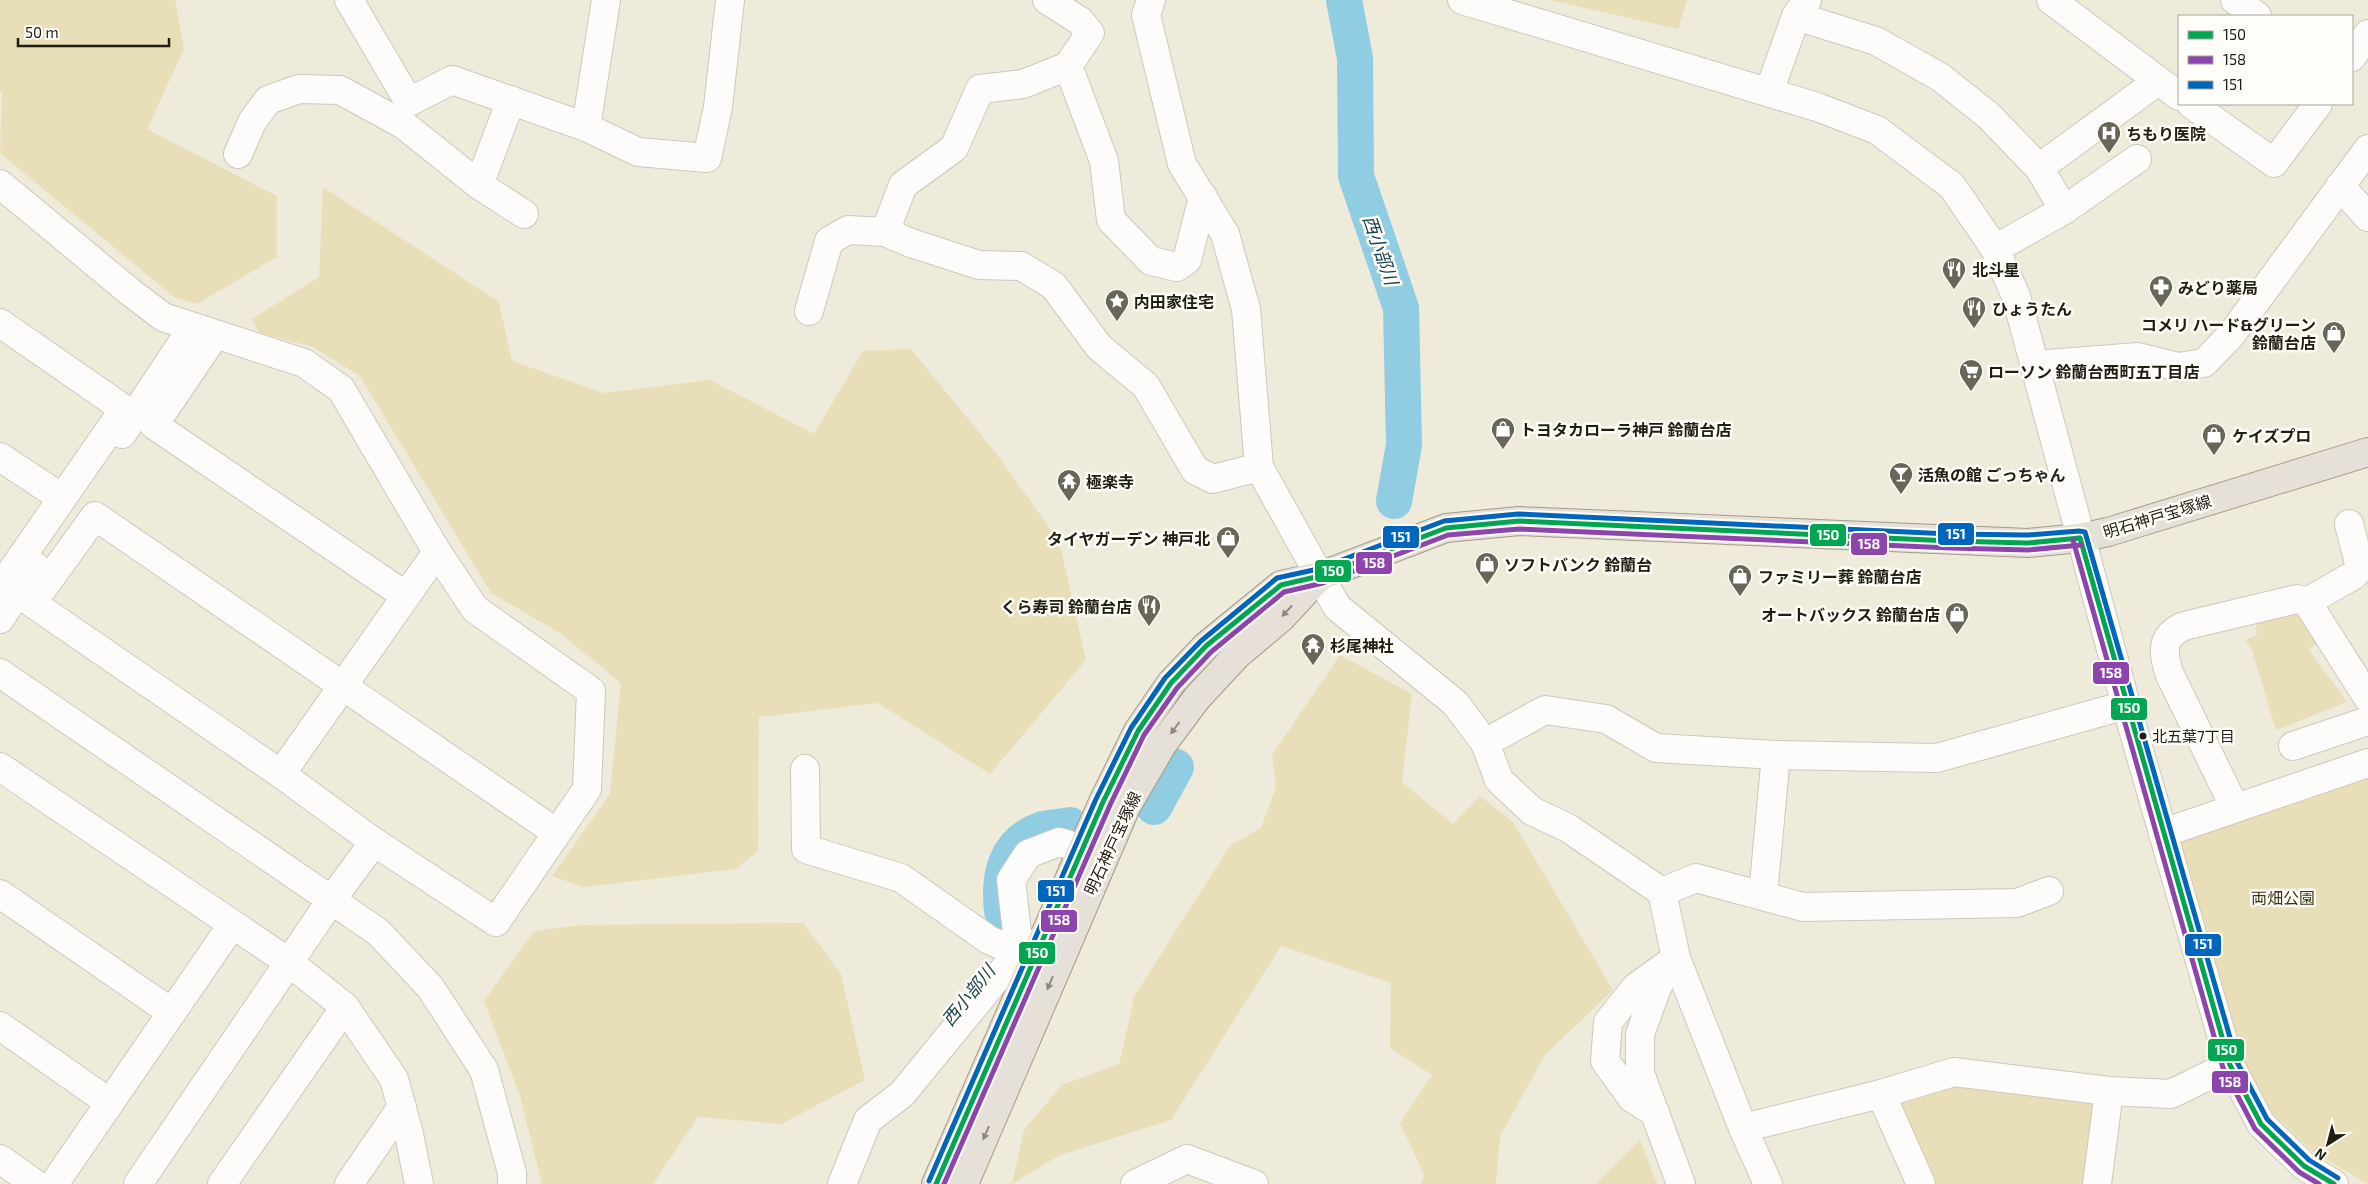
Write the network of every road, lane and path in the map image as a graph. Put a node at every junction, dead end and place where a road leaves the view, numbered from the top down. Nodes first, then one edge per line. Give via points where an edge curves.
1 (350, 0) edge
2 (606, 0) edge
3 (730, 0) edge
4 (1047, 0) edge
5 (1152, 0) edge
6 (1462, 0) edge
7 (2051, 0) edge
8 (2235, 0) edge
9 (1802, 8) edge
10 (2256, 15) edge
11 (2368, 34) edge
12 (2353, 56) edge
13 (1068, 66) junction
14 (2169, 88) edge
15 (1768, 92) junction
16 (511, 100) junction
17 (2192, 105) edge
18 (2317, 105) edge
19 (586, 127) junction
20 (2368, 149) edge
21 (238, 154) dead end
22 (2137, 159) dead end
23 (2039, 168) junction
24 (0, 184) edge
25 (479, 184) junction
26 (2340, 186) junction
27 (1202, 197) junction
28 (2064, 210) junction
29 (524, 214) dead end
30 (2368, 217) edge
31 (885, 232) junction
32 (1995, 249) junction
33 (809, 311) dead end
34 (0, 323) edge
35 (204, 331) junction
36 (2036, 365) junction
37 (2368, 452) edge
38 (0, 457) edge
39 (1259, 467) junction
40 (62, 498) junction
41 (2349, 524) dead end
42 (2080, 538) junction
43 (437, 552) junction
44 (1320, 576) junction
45 (0, 578) edge
46 (406, 596) junction
47 (2307, 602) junction
48 (0, 619) edge
49 (0, 673) edge
50 (343, 686) junction
51 (2368, 698) edge
52 (2126, 705) junction
53 (2368, 721) edge
54 (1485, 743) junction
55 (2293, 746) dead end
56 (1776, 755) junction
57 (2368, 763) edge
58 (0, 767) edge
59 (805, 769) dead end
60 (281, 774) junction
61 (2235, 808) junction
62 (557, 833) junction
63 (2163, 833) junction
64 (374, 842) junction
65 (1083, 849) junction
66 (2049, 891) dead end
67 (1662, 892) junction
68 (0, 894) edge
69 (1763, 894) junction
70 (332, 899) junction
71 (232, 925) junction
72 (1676, 958) junction
73 (1035, 960) junction
74 (290, 963) junction
75 (345, 1007) junction
76 (171, 1012) junction
77 (0, 1026) edge
78 (2230, 1066) junction
79 (2110, 1091) junction
80 (1881, 1094) junction
81 (110, 1103) junction
82 (402, 1107) junction
83 (1743, 1128) junction
84 (0, 1159) edge
85 (35, 1184) edge
86 (54, 1184) edge
87 (138, 1184) edge
88 (222, 1184) edge
89 (349, 1184) edge
90 (419, 1184) edge
91 (512, 1184) edge
92 (842, 1184) edge
93 (936, 1184) edge
94 (964, 1184) edge
95 (1135, 1184) edge
96 (1254, 1184) edge
97 (1681, 1184) edge
98 (1768, 1184) edge
99 (1921, 1184) edge
100 (2098, 1184) edge
101 (2334, 1184) edge

1 - 16 street via 409,102 452,80
2 - 19 street
3 - 19 street via 718,107 707,158 638,152
4 - 13 street via 1080,21 1090,33
5 - 27 street via 1146,15 1182,164
6 - 15 street
7 - 14 street
8 - 10 street
9 - 15 street
9 - 23 street via 1876,41 1940,77 1990,116
11 - 12 street
13 - 27 street via 1104,161 1111,220 1150,261 1177,267 1187,260
13 - 31 street via 1023,84 980,89 954,148 903,185
14 - 23 street
15 - 32 street via 1877,130 1952,186
16 - 19 street
16 - 25 street
17 - 18 street via 2274,163
20 - 26 street
21 - 25 street via 252,122 268,100 299,89 340,90 404,125
22 - 28 street
23 - 28 street
24 - 35 street via 163,317
25 - 29 street
26 - 30 street
26 - 36 street via 2231,335 2204,363 2178,367 2138,357
27 - 39 street via 1225,234 1246,309
28 - 32 street
31 - 33 street via 848,230 829,241
31 - 39 street via 979,265 1021,266 1054,286 1099,347 1146,386 1194,470 1213,479
32 - 36 street via 2016,296
34 - 40 street via 124,409
35 - 43 street via 304,363 341,389
35 - 46 street via 154,425
35 - 48 street
36 - 42 street
37 - 42 main road, 明石神戸宝塚線
38 - 40 street
39 - 44 street
40 - 45 street via 4,581
41 - 47 street via 2360,567 2354,575
42 - 44 main road, 明石神戸宝塚線 via 2028,543 1950,541 1519,521 1446,528
42 - 52 street
43 - 46 street
43 - 62 street via 475,609 591,691 587,789
44 - 54 street via 1337,607 1455,703
44 - 65 main road, 明石神戸宝塚線 via 1281,585 1206,646 1171,683 1138,731
44 -> 94 main road, 明石神戸宝塚線 via 1280,618 1237,655 1197,698 1162,745 1126,807
46 - 50 street
47 - 51 street
47 - 61 street via 2298,598 2184,626 2166,640 2164,655 2169,673
49 - 70 street
50 - 60 street
50 - 60 street via 95,516 32,603
50 - 62 street
52 - 56 street via 1936,758
52 - 63 street
53 - 55 street
54 - 56 street via 1545,710 1606,719 1656,748
54 - 67 street via 1499,780 1532,812 1568,828
56 - 69 street
57 - 61 street
58 - 71 street
59 - 73 street via 806,849 901,878 989,940
60 - 64 street
61 - 63 street
62 - 64 street via 496,922
63 - 78 street
64 - 70 street
65 - 73 main road, 明石神戸宝塚線
65 - 73 street via 1059,842 1028,854 1011,880 1018,933
66 - 69 street via 2017,903 1803,907
67 - 69 street via 1696,878
67 - 72 street
68 - 76 street
70 - 74 street
70 - 91 street via 378,932 430,988 484,1070 512,1173
71 - 74 street
71 - 76 street
72 - 83 street
72 - 97 street via 1636,987 1608,1022 1605,1061 1632,1098 1657,1114
73 - 92 street via 1010,962 902,1094 868,1120
73 - 93 main road, 明石神戸宝塚線
74 - 75 street
74 - 87 street
75 - 82 street via 394,1080
75 - 88 street
76 - 81 street
77 - 81 street
78 - 79 street via 2171,1094
78 - 101 street via 2261,1124 2304,1166
79 - 80 street via 1954,1072
79 - 100 street
80 - 83 street
80 - 99 street
81 - 86 street
82 - 89 street
82 - 90 street
83 - 98 street
84 - 85 street
95 - 96 street via 1187,1159

